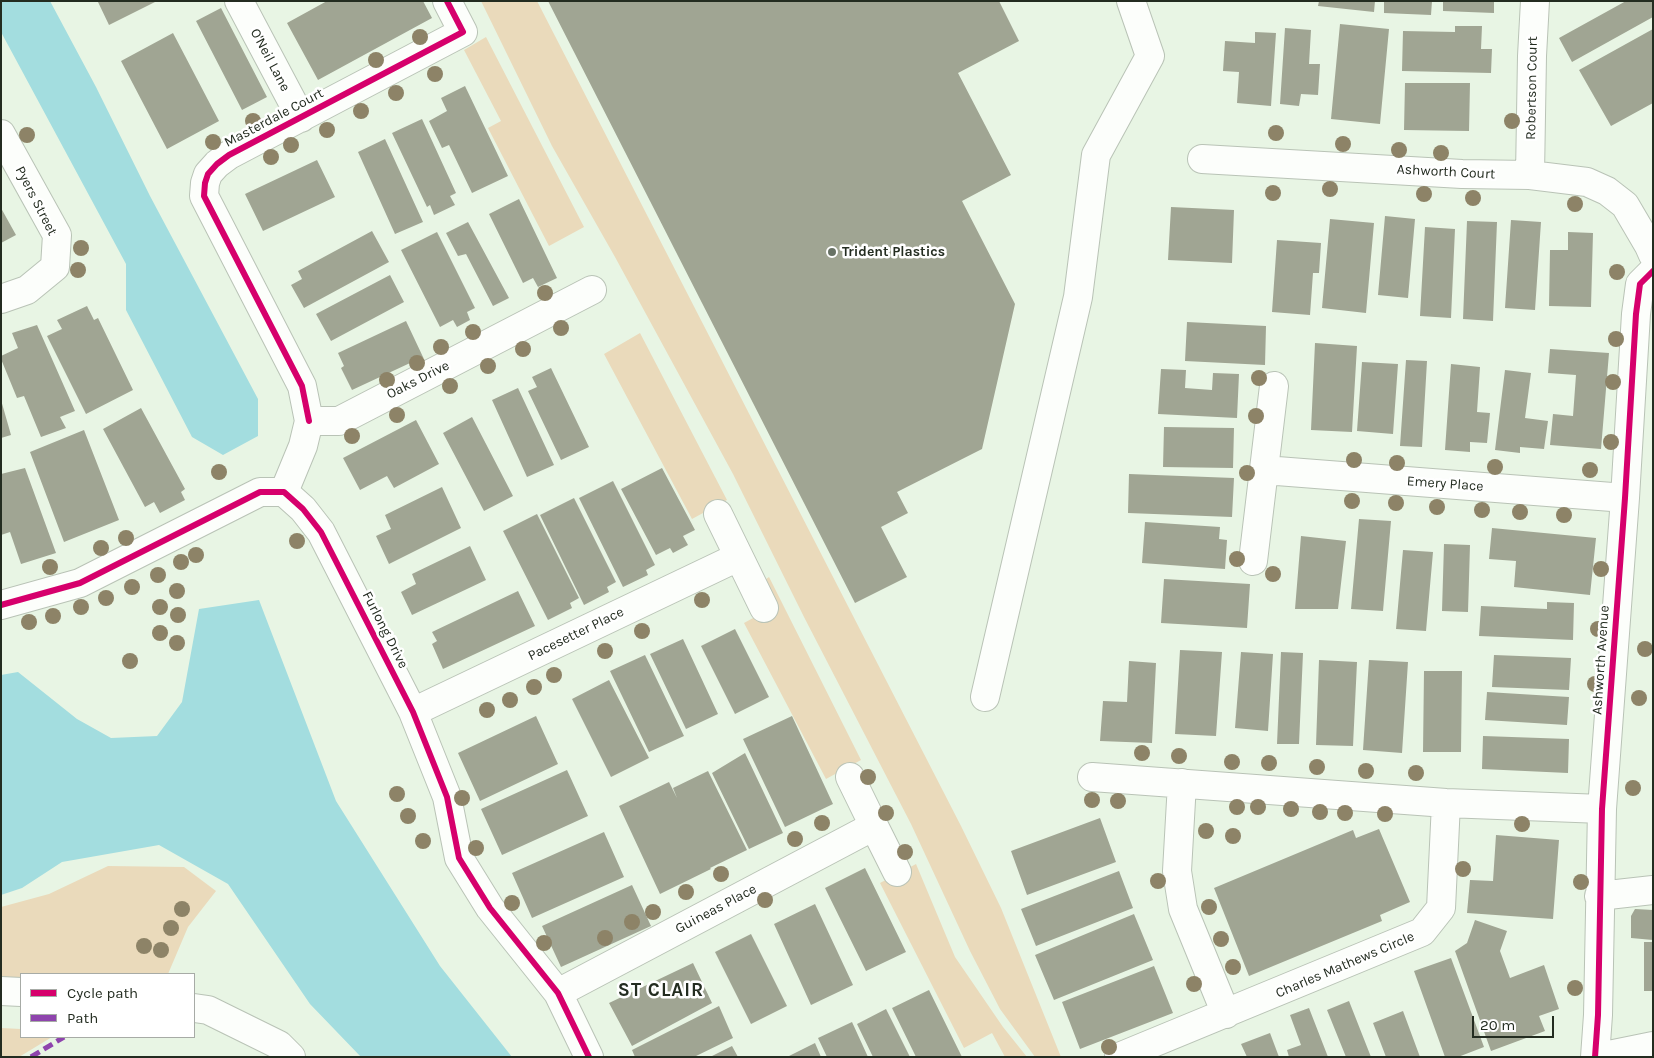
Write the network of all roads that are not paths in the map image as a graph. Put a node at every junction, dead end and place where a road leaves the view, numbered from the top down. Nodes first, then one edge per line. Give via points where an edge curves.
1 (239, 1) edge
2 (447, 1) edge
3 (1131, 1) edge
4 (1535, 1) edge
5 (301, 118) junction
6 (1, 134) edge
7 (1202, 159) dead end
8 (1530, 176) junction
9 (1653, 256) edge
10 (1653, 272) edge
11 (592, 290) dead end
12 (1, 299) edge
13 (1274, 386) dead end
14 (309, 421) junction
15 (1264, 470) junction
16 (284, 492) junction
17 (1626, 498) junction
18 (718, 514) dead end
19 (738, 557) junction
20 (1253, 561) dead end
21 (1, 605) edge
22 (764, 608) dead end
23 (985, 697) dead end
24 (413, 712) junction
25 (850, 777) dead end
26 (1092, 777) dead end
27 (1182, 783) junction
28 (1446, 803) junction
29 (1602, 809) junction
30 (874, 826) junction
31 (897, 872) dead end
32 (1653, 890) edge
33 (1599, 896) junction
34 (1, 991) edge
35 (20, 992) edge
36 (558, 992) junction
37 (195, 1008) edge
38 (1226, 1014) junction
39 (1653, 1046) edge
40 (291, 1057) edge
41 (589, 1057) edge
42 (1119, 1057) edge
43 (1595, 1057) edge
44 (1599, 1057) edge

1 - 5 street, O'Neil Lane
2 - 5 street, Masterdale Court via 463,32
3 - 23 street via 1150,56 1096,155 1078,296
4 - 8 street, Robertson Court
5 - 14 street, Masterdale Court via 217,164 208,174 204,196 302,386
6 - 12 street, Pyers Street via 57,235 55,267 27,290
7 - 8 street, Ashworth Court
8 - 9 street, Ashworth Court via 1587,182 1607,191 1625,205
10 - 17 street, Ashworth Avenue via 1640,284 1636,310
11 - 14 street, Oaks Drive via 339,421
13 - 15 street
14 - 16 street via 303,446
15 - 17 street, Emery Place
15 - 20 street
16 - 21 street via 260,492 80,583
16 - 24 street, Furlong Drive via 304,509 320,532
17 - 29 street, Ashworth Avenue
18 - 19 street
19 - 22 street
19 - 24 street, Pacesetter Place
24 - 36 street, Furlong Drive via 447,797 459,858 490,908
25 - 30 street
26 - 27 street
27 - 28 street
27 - 38 street via 1178,871 1183,909
28 - 29 street
28 - 38 street, Charles Mathews Circle via 1441,908 1422,932
29 - 33 street, Ashworth Avenue
30 - 31 street
30 - 36 street, Guineas Place
32 - 33 street
33 - 43 street, Ashworth Avenue
34 - 35 street
36 - 41 street, Furlong Drive
37 - 40 street via 208,1010 279,1045
38 - 42 street, Charles Mathews Circle
39 - 44 street

